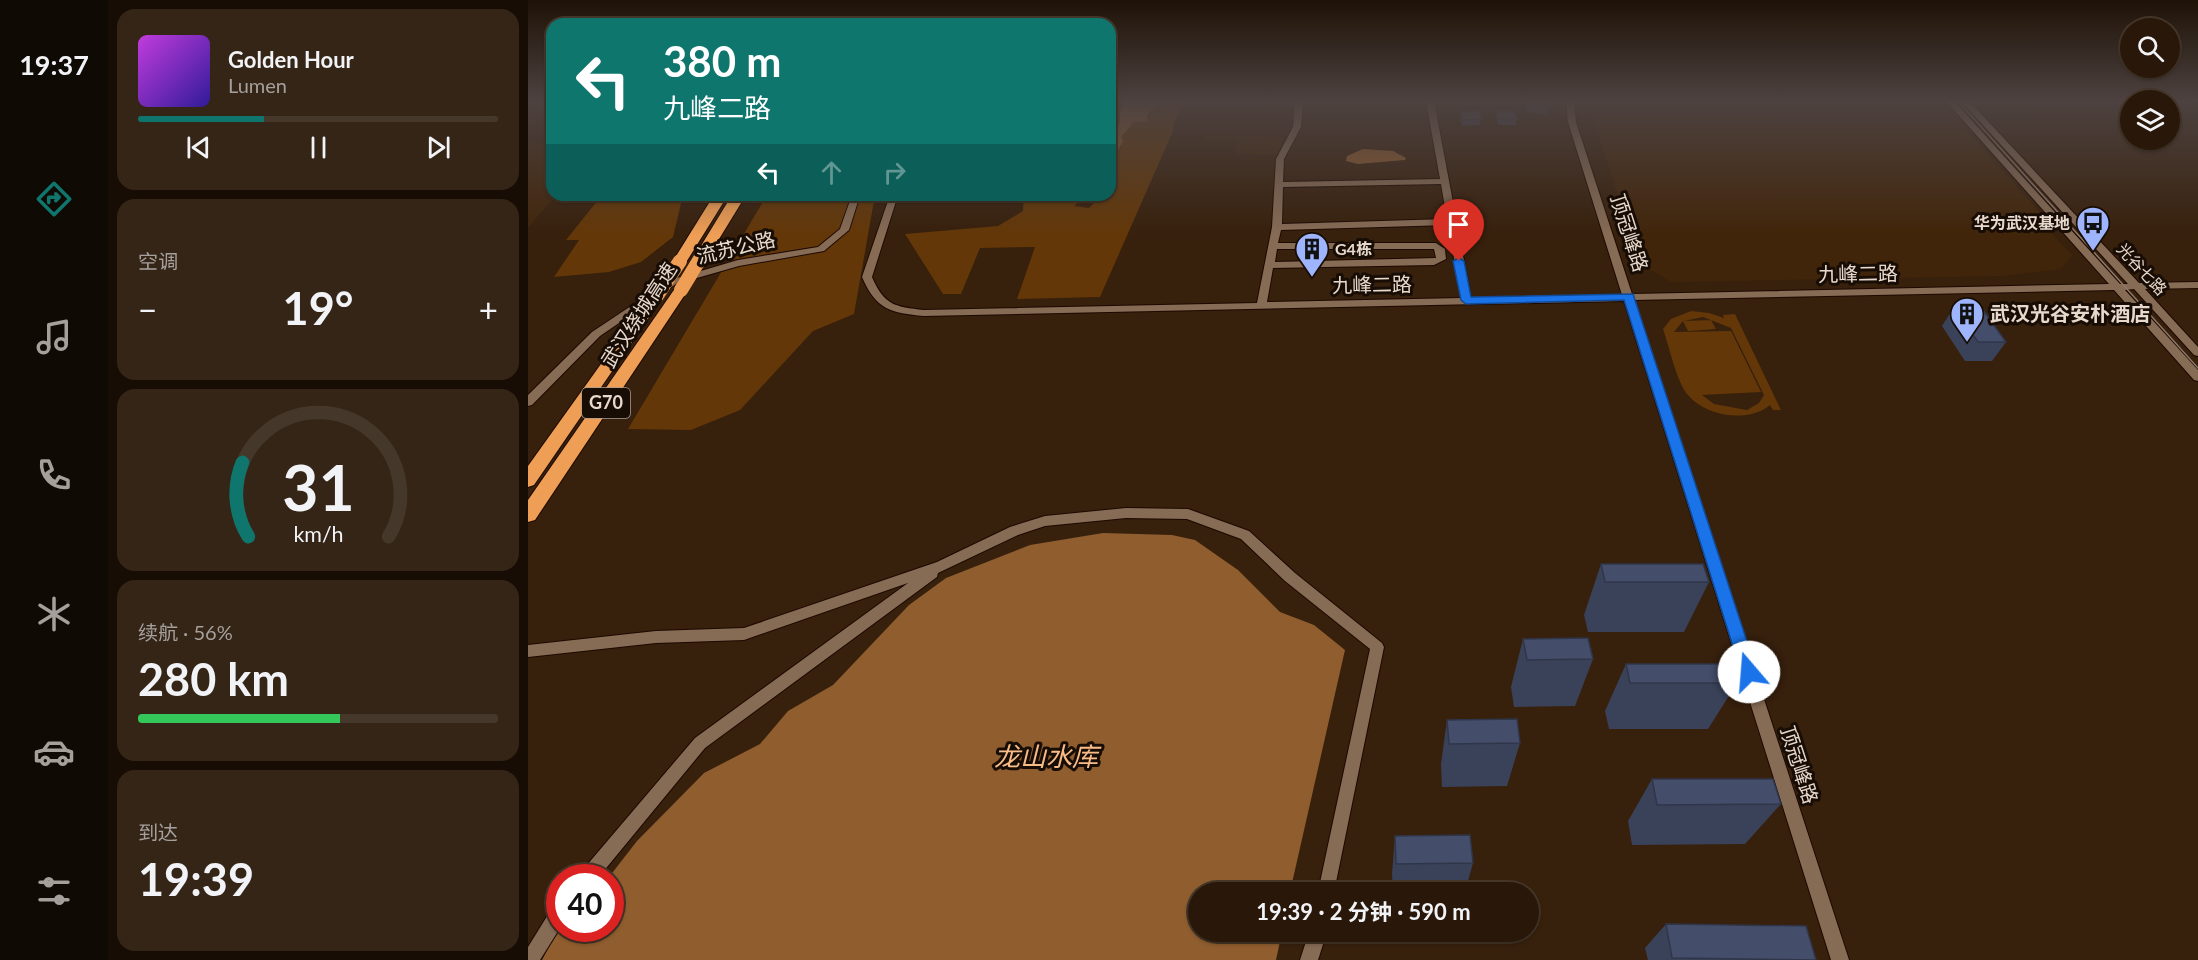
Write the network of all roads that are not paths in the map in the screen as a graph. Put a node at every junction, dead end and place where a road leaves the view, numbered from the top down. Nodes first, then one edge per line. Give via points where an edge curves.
1 (1287, 146) edge
2 (1437, 146) edge
3 (1580, 146) edge
4 (1991, 146) edge
5 (2007, 146) edge
6 (1443, 181) junction
7 (1279, 185) junction
8 (717, 201) edge
9 (735, 201) edge
10 (854, 201) edge
11 (892, 201) edge
12 (1451, 222) junction
13 (1277, 227) junction
14 (1273, 246) junction
15 (1269, 265) junction
16 (2198, 285) edge
17 (2118, 286) junction
18 (2137, 286) junction
19 (1629, 297) junction
20 (1466, 300) junction
21 (1261, 305) junction
22 (2198, 353) edge
23 (2198, 377) edge
24 (528, 402) edge
25 (528, 480) edge
26 (528, 515) edge
27 (942, 566) junction
28 (528, 651) edge
29 (599, 864) edge
30 (1328, 882) edge
31 (546, 934) edge
32 (1315, 942) edge
33 (530, 960) edge
34 (1309, 960) edge
35 (1840, 960) edge

1 - 7 street via 1280,159
2 - 6 street
3 - 19 street, 顶冠峰路
4 - 17 street, 光谷七路
5 - 18 street, 光谷七路
6 - 7 street
6 - 12 street
7 - 13 street
8 - 25 highway, 武汉绕城高速 / G70, bridge via 656,297
9 - 26 highway, 武汉绕城高速 / G70, bridge via 681,290
10 - 24 street, 流苏公路 via 844,230 821,249 738,263 673,282 596,334
11 - 21 street, 九峰二路 via 867,277 875,297 895,310 924,313
12 - 13 street
12 - 20 street
13 - 14 street
14 - 15 street
14 - 15 street via 1436,246 1441,260
15 - 21 street
16 - 18 street, 九峰二路
17 - 18 street, 九峰二路
17 - 19 street, 九峰二路
17 - 23 street, 光谷七路
18 - 22 street, 光谷七路
19 - 20 street, 九峰二路
19 - 35 street, 顶冠峰路
20 - 21 street, 九峰二路
27 - 28 street via 744,634 656,637
27 - 29 street via 700,743
27 - 30 street via 1014,531 1045,521 1126,513 1188,514 1245,535 1377,647
31 - 33 street
32 - 34 street

